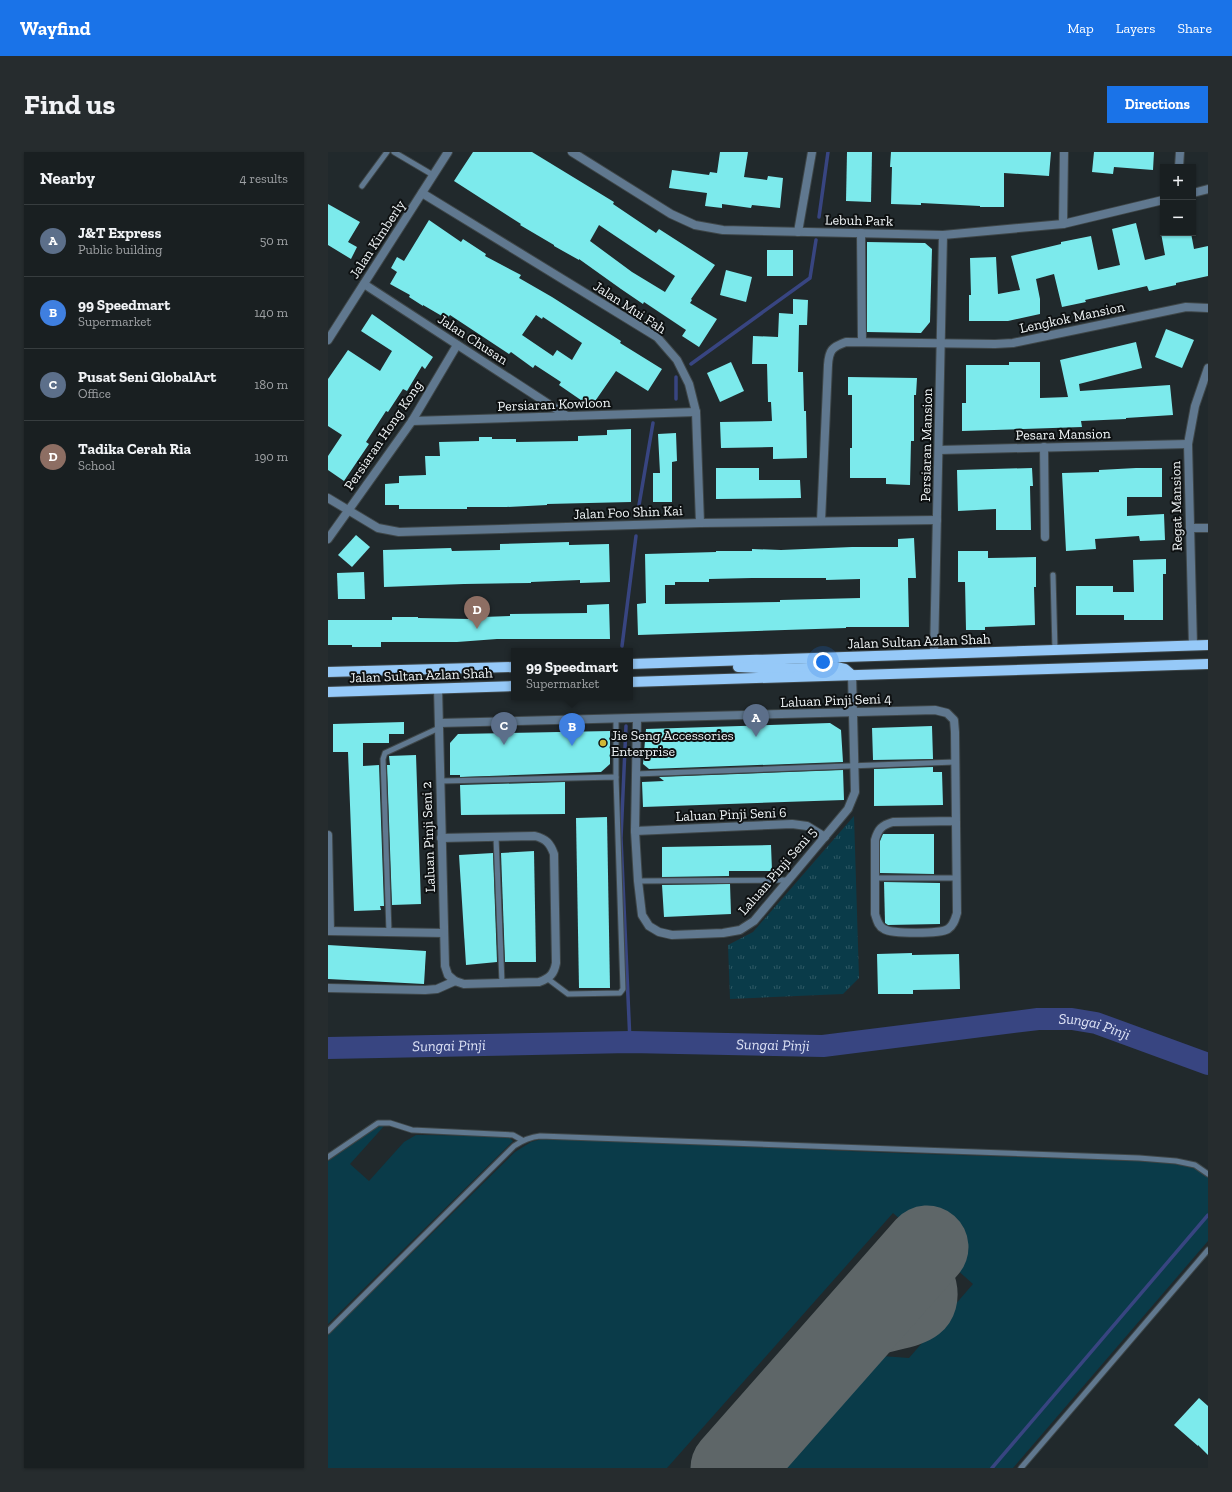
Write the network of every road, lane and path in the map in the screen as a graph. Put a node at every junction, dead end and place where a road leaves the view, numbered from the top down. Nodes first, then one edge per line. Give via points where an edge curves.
1 (387, 152) edge
2 (394, 152) edge
3 (448, 152) edge
4 (572, 152) edge
5 (812, 152) edge
6 (1064, 152) edge
7 (1180, 152) edge
8 (1179, 164) edge
9 (433, 175) junction
10 (362, 186) dead end
11 (1208, 189) edge
12 (1196, 192) edge
13 (422, 193) junction
14 (1160, 201) edge
15 (1063, 224) junction
16 (798, 232) junction
17 (861, 233) junction
18 (943, 235) junction
19 (364, 284) junction
20 (1208, 308) edge
21 (328, 340) edge
22 (862, 342) junction
23 (941, 343) junction
24 (457, 345) junction
25 (1208, 368) edge
26 (696, 412) junction
27 (568, 416) junction
28 (412, 421) junction
29 (1188, 444) junction
30 (1044, 447) junction
31 (939, 450) junction
32 (328, 498) edge
33 (348, 510) junction
34 (937, 520) junction
35 (821, 521) junction
36 (700, 523) junction
37 (1190, 528) junction
38 (1208, 528) edge
39 (1044, 537) dead end
40 (328, 539) edge
41 (1053, 575) dead end
42 (1208, 645) edge
43 (1193, 646) junction
44 (1055, 651) junction
45 (934, 654) junction
46 (686, 663) junction
47 (633, 664) edge
48 (1208, 664) edge
49 (511, 667) edge
50 (328, 672) edge
51 (852, 675) junction
52 (633, 682) edge
53 (511, 686) edge
54 (438, 688) junction
55 (328, 690) edge
56 (853, 712) junction
57 (616, 719) junction
58 (637, 719) junction
59 (439, 726) junction
60 (955, 762) junction
61 (854, 767) junction
62 (635, 774) junction
63 (616, 777) junction
64 (440, 781) junction
65 (956, 821) junction
66 (635, 831) junction
67 (328, 835) edge
68 (825, 836) junction
69 (496, 837) junction
70 (441, 838) junction
71 (875, 878) junction
72 (956, 878) junction
73 (789, 880) junction
74 (638, 881) junction
75 (329, 931) edge
76 (389, 932) junction
77 (444, 933) junction
78 (548, 979) junction
79 (454, 981) junction
80 (502, 982) junction
81 (328, 988) edge
82 (522, 1140) junction
83 (328, 1157) edge
84 (1208, 1174) edge
85 (1208, 1250) edge
86 (328, 1331) edge
87 (1021, 1468) edge

1 - 10 lane
2 - 9 lane
3 - 9 street, Jalan Kimberly
4 - 16 street, Lebuh Park via 670,214 695,225 723,230
5 - 16 street
6 - 15 street
7 - 8 street
9 - 13 street, Jalan Kimberly
11 - 12 street
13 - 19 street, Jalan Kimberly
13 - 26 street, Jalan Mui Fah via 657,337 677,360 689,384
14 - 15 street, Lebuh Park
15 - 18 street, Lebuh Park
16 - 17 street, Lebuh Park
17 - 18 street, Lebuh Park
17 - 22 street
18 - 23 street, Persiaran Mansion
19 - 21 street, Jalan Kimberly
19 - 24 street, Jalan Chusan
20 - 23 street, Lengkok Mansion via 1186,307 1013,343
22 - 23 street, Lengkok Mansion
22 - 35 street, Lengkok Mansion via 846,342 835,346 829,354
23 - 31 street, Persiaran Mansion
24 - 27 street, Jalan Chusan
24 - 28 street, Persiaran Hong Kong
25 - 29 street, Regat Mansion via 1195,406
26 - 27 street, Persiaran Kowloon
26 - 36 street, Jalan Mui Fah
27 - 28 street, Persiaran Kowloon
28 - 33 street, Persiaran Hong Kong
29 - 30 street, Pesara Mansion
29 - 37 street, Regat Mansion
30 - 31 street, Pesara Mansion
30 - 39 street
31 - 34 street, Persiaran Mansion
32 - 33 street, Jalan Foo Shin Kai
33 - 36 street, Jalan Foo Shin Kai via 378,528 399,532
33 - 40 street, Persiaran Hong Kong
34 - 35 street, Jalan Foo Shin Kai
34 - 45 street, Persiaran Mansion
35 - 36 street, Jalan Foo Shin Kai
37 - 38 street
37 - 43 street, Regat Mansion
41 - 44 lane
42 - 43 main road, Jalan Sultan Azlan Shah
43 - 44 main road, Jalan Sultan Azlan Shah
44 - 45 main road, Jalan Sultan Azlan Shah
45 - 46 main road, Jalan Sultan Azlan Shah
46 - 47 main road, Jalan Sultan Azlan Shah
46 - 51 main road via 781,670 836,667 845,669
48 - 51 main road
49 - 50 main road, Jalan Sultan Azlan Shah
51 - 52 main road
51 - 56 street, Laluan Pinji Seni 5
53 - 54 main road, Jalan Sultan Azlan Shah
54 - 55 main road, Jalan Sultan Azlan Shah
54 - 59 street, Laluan Pinji Seni 2
56 - 58 street, Laluan Pinji Seni 4
56 - 60 street, Laluan Pinji Seni 4 via 935,710 947,713 954,720
56 - 61 street, Laluan Pinji Seni 5
57 - 58 street, Laluan Pinji Seni 4
57 - 59 street, Laluan Pinji Seni 4
57 - 63 lane
58 - 62 street, Laluan Pinji Seni 5
59 - 64 street, Laluan Pinji Seni 2
59 - 76 lane via 385,753 383,759
60 - 61 lane
60 - 65 street
61 - 62 lane
61 - 68 street, Laluan Pinji Seni 5 via 855,792 848,809
62 - 66 street, Laluan Pinji Seni 5
63 - 64 lane
63 - 78 lane via 623,989 620,993 568,994
64 - 70 street, Laluan Pinji Seni 2
65 - 71 street via 884,824 877,831 875,840
65 - 72 street
66 - 68 street, Laluan Pinji Seni 6 via 792,824 807,826
66 - 74 street, Laluan Pinji Seni 5
67 - 75 street
68 - 73 street, Laluan Pinji Seni 5
69 - 70 street
69 - 78 street via 535,836 544,838 551,845 554,854 556,963 554,972
69 - 80 lane
70 - 77 street, Laluan Pinji Seni 2
71 - 72 lane
71 - 72 street via 875,914 884,930 939,932 948,929 957,913
73 - 74 lane
73 - 74 street, Laluan Pinji Seni 5 via 754,922 740,930 672,935 649,926 642,915
75 - 76 street
76 - 77 street
77 - 79 street, Laluan Pinji Seni 2 via 445,966 448,975
78 - 80 street via 539,982
79 - 80 street via 464,984
79 - 81 street via 436,989 425,990
82 - 83 lane via 513,1135 412,1130 385,1122 378,1123
82 - 84 lane via 540,1136 1139,1158 1195,1165
82 - 86 lane
85 - 87 lane

